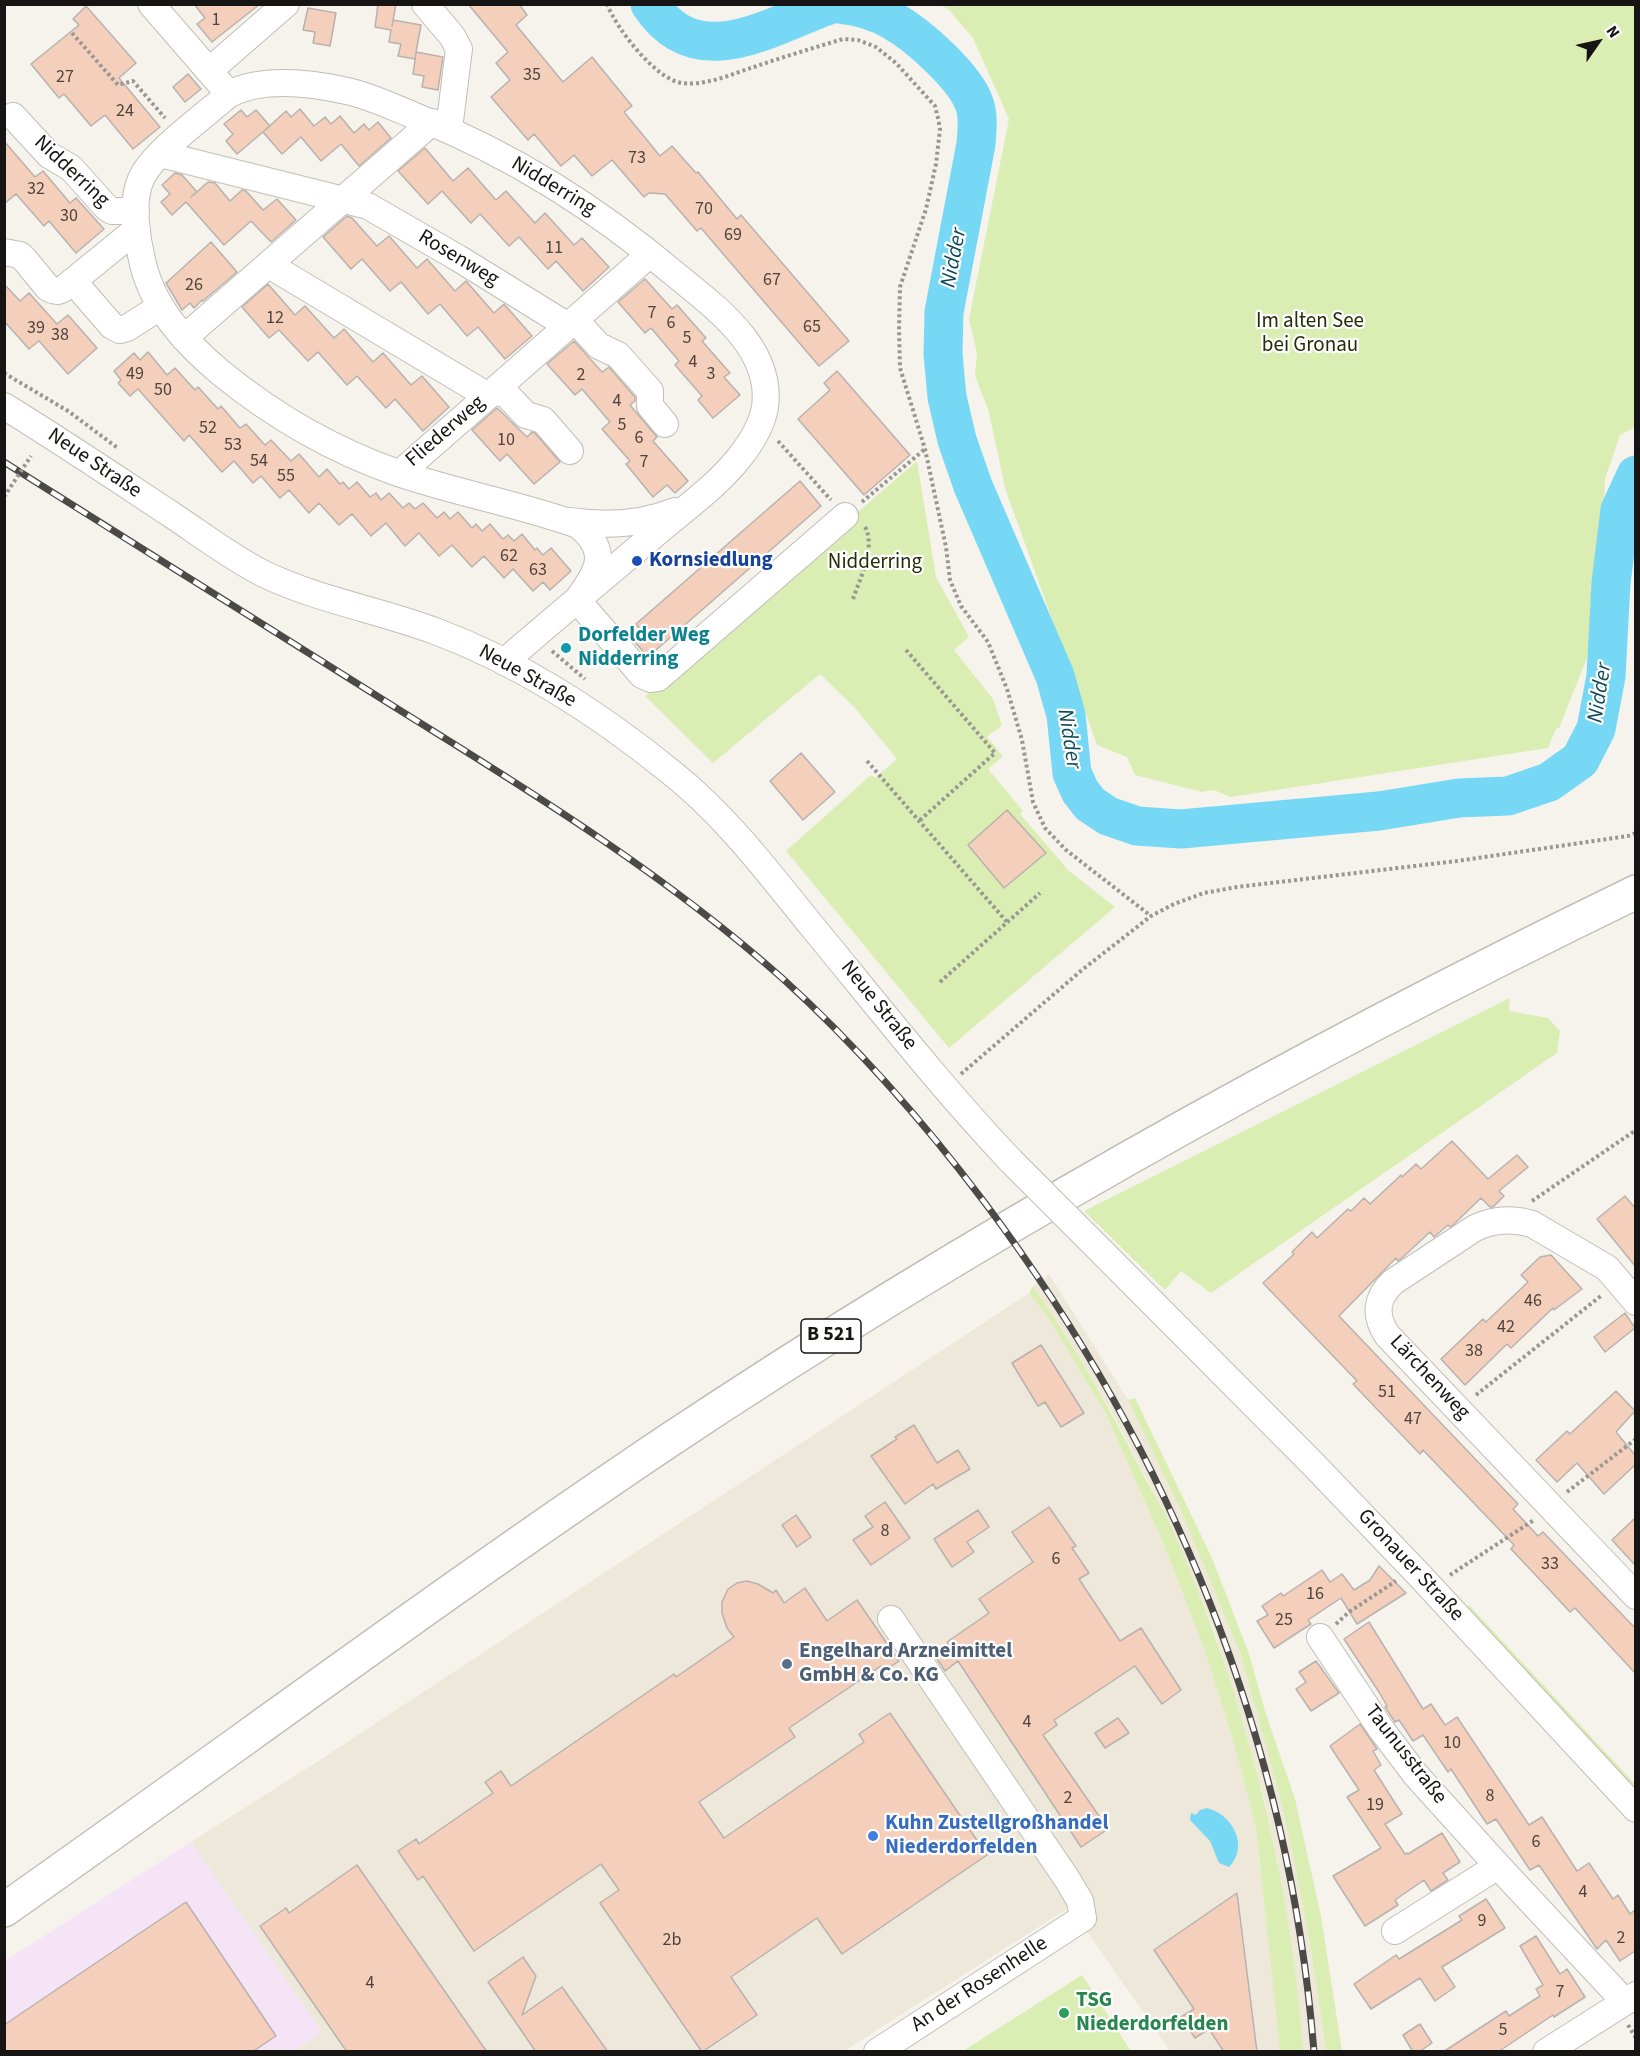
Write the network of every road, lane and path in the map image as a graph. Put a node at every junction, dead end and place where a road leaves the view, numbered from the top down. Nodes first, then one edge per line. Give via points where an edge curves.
1 (151, 4) edge
2 (286, 4) edge
3 (425, 4) edge
4 (607, 4) edge
5 (72, 33) dead end
6 (209, 71) junction
7 (229, 94) junction
8 (13, 116) dead end
9 (440, 126) junction
10 (181, 136) junction
11 (160, 154) junction
12 (344, 200) junction
13 (136, 220) junction
14 (4, 252) edge
15 (650, 254) junction
16 (268, 265) junction
17 (73, 281) junction
18 (160, 307) junction
19 (572, 323) junction
20 (184, 338) junction
21 (4, 373) edge
22 (490, 394) junction
23 (4, 406) edge
24 (760, 422) junction
25 (665, 424) dead end
26 (925, 449) junction
27 (570, 451) dead end
28 (127, 455) dead end
29 (31, 456) dead end
30 (400, 473) junction
31 (4, 497) edge
32 (687, 507) junction
33 (845, 516) junction
34 (564, 520) junction
35 (853, 599) dead end
36 (577, 600) junction
37 (906, 650) dead end
38 (504, 662) junction
39 (867, 761) dead end
40 (919, 821) junction
41 (1635, 833) edge
42 (1635, 892) edge
43 (1040, 893) dead end
44 (1151, 916) junction
45 (1007, 922) junction
46 (940, 982) dead end
47 (951, 1083) junction
48 (1635, 1130) edge
49 (1506, 1220) junction
50 (1102, 1252) joint
51 (1619, 1281) junction
52 (1635, 1302) edge
53 (1458, 1409) junction
54 (1635, 1439) edge
55 (1551, 1505) junction
56 (1422, 1578) junction
57 (1635, 1596) edge
58 (891, 1619) dead end
59 (1320, 1637) joint
60 (1635, 1809) edge
61 (1498, 1866) junction
62 (4, 1910) edge
63 (1395, 1931) dead end
64 (1630, 1998) edge
65 (877, 2052) edge
66 (1546, 2052) edge

1 - 6 street
2 - 6 street
3 - 9 street via 459,49
4 - 26 path via 617,26 638,50 680,83 712,80 843,39 858,40 876,47 896,63 935,106 940,129 936,164 926,209 900,287 900,368
5 - 10 path via 118,85 133,81
6 - 7 street
7 - 9 street, Nidderring via 251,87 316,85 349,91
7 - 10 street, Nidderring
8 - 13 street, Nidderring via 49,155 71,168 106,208
9 - 12 street
9 - 15 street, Nidderring via 554,184
10 - 11 street, Nidderring
11 - 12 street, Rosenweg
11 - 13 street, Nidderring via 141,180
12 - 16 street
12 - 19 street, Rosenweg via 382,213
13 - 17 street
13 - 18 street, Nidderring via 143,267
14 - 17 street via 20,255 54,292 60,292
15 - 19 street, Fliederweg
15 - 24 street, Nidderring via 733,325 752,350 765,389
16 - 20 street
16 - 22 street
17 - 18 street via 112,326 120,330
18 - 20 street, Nidderring
19 - 22 street, Fliederweg
19 - 25 street via 624,362 650,391 650,406
20 - 30 street, Nidderring via 279,417 322,442
21 - 28 path via 68,411
22 - 27 street, Fliederweg via 506,394 526,415 543,420
22 - 30 street, Fliederweg
23 - 38 street, Neue Straße via 265,574 404,619
24 - 32 street, Nidderring via 740,457
24 - 33 path
26 - 33 path
26 - 44 path via 950,579 962,606 988,642 1007,689 1039,818 1066,850
29 - 31 path, bridge
30 - 34 street, Nidderring
32 - 34 street, Nidderring via 643,522 594,524
32 - 36 street, Nidderring
33 - 35 path via 858,519 868,536 867,556
33 - 36 street via 658,678 642,675
34 - 36 street, Nidderring via 588,534 599,556 597,568
36 - 38 street, Nidderring
37 - 40 path via 995,753
38 - 47 street, Neue Straße via 610,727 717,813
39 - 40 path
40 - 45 path
41 - 44 path via 1457,861 1237,887 1204,893
42 - 62 main road, B 521 via 1448,985 1193,1121 825,1340 534,1533
43 - 45 path
44 - 47 path
45 - 46 path
47 - 50 street, Neue Straße, bridge via 1011,1161
48 - 49 path
49 - 51 street, Lärchenweg via 1521,1220 1543,1230 1607,1268
49 - 53 street, Lärchenweg via 1489,1222 1435,1254 1393,1282 1379,1302 1378,1317 1387,1335
50 - 56 street, Gronauer Straße
51 - 52 street, Lärchenweg
51 - 53 path
53 - 55 street, Lärchenweg
54 - 55 path
55 - 56 path via 1448,1575
55 - 57 street, Lärchenweg
56 - 59 path via 1398,1579
56 - 60 street, Gronauer Straße
58 - 65 street, An der Rosenhelle via 1080,1900 1083,1918
59 - 61 street, Taunusstraße via 1398,1754
61 - 63 street
61 - 64 street, Taunusstraße
64 - 66 street, Taunusstraße

